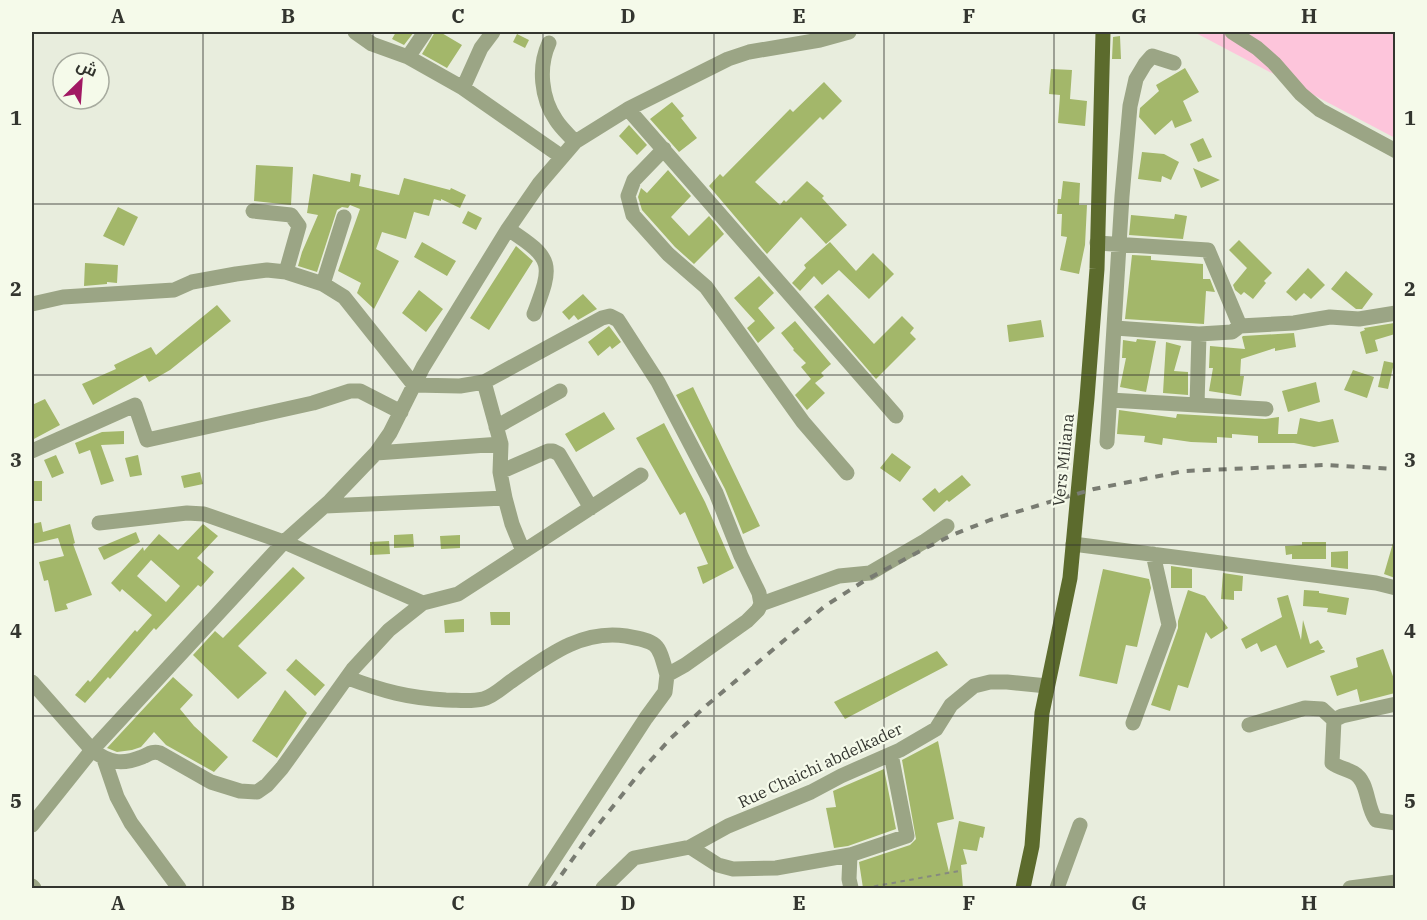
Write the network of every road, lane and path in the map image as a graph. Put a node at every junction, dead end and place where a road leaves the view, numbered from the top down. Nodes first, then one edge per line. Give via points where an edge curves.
1 (355, 32) edge
2 (424, 32) edge
3 (493, 32) edge
4 (849, 32) edge
5 (1103, 32) edge
6 (1232, 32) edge
7 (549, 43) dead end
8 (408, 57) junction
9 (1174, 63) dead end
10 (463, 88) junction
11 (628, 109) junction
12 (575, 142) junction
13 (664, 149) junction
14 (1395, 151) edge
15 (562, 157) junction
16 (253, 211) dead end
17 (344, 217) dead end
18 (508, 229) junction
19 (1097, 243) junction
20 (1119, 246) junction
21 (286, 272) junction
22 (323, 284) junction
23 (32, 304) edge
24 (1395, 313) edge
25 (534, 314) dead end
26 (1240, 326) junction
27 (1115, 328) junction
28 (1199, 334) junction
29 (484, 382) junction
30 (414, 385) junction
31 (560, 391) dead end
32 (1110, 400) junction
33 (1197, 405) junction
34 (1266, 409) dead end
35 (401, 412) junction
36 (896, 416) dead end
37 (496, 427) junction
38 (1107, 442) dead end
39 (501, 444) junction
40 (32, 452) edge
41 (376, 453) junction
42 (500, 472) junction
43 (847, 473) dead end
44 (641, 475) dead end
45 (505, 498) junction
46 (325, 506) junction
47 (591, 508) junction
48 (99, 523) dead end
49 (947, 526) dead end
50 (284, 542) junction
51 (1073, 544) junction
52 (523, 551) junction
53 (1153, 554) junction
54 (1395, 588) edge
55 (423, 603) junction
56 (761, 604) junction
57 (668, 675) junction
58 (348, 678) junction
59 (32, 682) edge
60 (1047, 686) junction
61 (1395, 704) edge
62 (1334, 720) junction
63 (1133, 723) dead end
64 (1249, 725) dead end
65 (891, 754) junction
66 (98, 755) junction
67 (1395, 823) edge
68 (32, 825) edge
69 (1080, 825) dead end
70 (690, 847) junction
71 (850, 855) junction
72 (959, 871) dead end
73 (1395, 882) edge
74 (179, 888) edge
75 (535, 888) edge
76 (603, 888) edge
77 (851, 888) edge
78 (863, 888) edge
79 (1023, 888) edge
80 (1057, 888) edge
81 (1350, 888) edge

1 - 8 street via 372,44
2 - 8 street
3 - 10 street via 481,48
4 - 11 street via 728,59
5 - 19 main road, Vers Miliana
6 - 14 street via 1257,48 1320,110
7 - 12 street via 542,58 543,88 555,119
8 - 10 street
9 - 20 street via 1152,56 1136,80 1130,106
10 - 15 street
11 - 12 street
11 - 13 street
12 - 15 street
13 - 36 street
13 - 43 street via 634,180 628,196 633,215 668,254 706,287 803,422
15 - 18 street
16 - 21 street via 295,218 299,226
17 - 22 street
18 - 25 street via 534,246 547,266 547,281
18 - 30 street
19 - 20 street
19 - 51 main road, Vers Miliana
20 - 26 street via 1208,250
20 - 27 street
21 - 22 street
21 - 23 street via 267,270 192,282 174,290 63,297
22 - 30 street via 344,297
24 - 26 street
26 - 28 street via 1232,332
27 - 28 street
27 - 32 street
28 - 33 street
29 - 30 street
29 - 37 street
29 - 56 street via 602,318 618,320 658,382 716,493
30 - 35 street
31 - 37 street
32 - 33 street
32 - 38 street
33 - 34 street
35 - 40 street via 360,391 350,391 313,404 147,440 135,405
35 - 41 street
37 - 39 street
39 - 41 street
39 - 42 street
41 - 46 street
42 - 45 street
42 - 47 street via 553,450
44 - 47 street
45 - 46 street
45 - 52 street
46 - 50 street
47 - 52 street
48 - 50 street via 204,514
49 - 56 street via 870,573 839,576
50 - 55 street
50 - 66 street
51 - 53 street
51 - 60 main road, Vers Miliana via 1070,578
52 - 55 street via 458,594
53 - 54 street
53 - 63 street via 1169,625
55 - 58 street via 389,630
56 - 57 street via 747,621
57 - 58 street via 660,650 651,640 612,634 583,638 550,654 485,699 415,698
57 - 75 street via 665,692
58 - 66 street via 282,768 257,792 210,782 153,751 115,762
59 - 66 street
60 - 65 street, Rue Chaichi abdelkader via 1007,682 974,686 951,705 936,729
60 - 79 main road, Vers Miliana via 1032,846
61 - 62 street
62 - 64 street via 1322,709 1305,708
62 - 67 street via 1332,763 1355,773 1362,781 1376,820
65 - 70 street, Rue Chaichi abdelkader via 728,826
65 - 71 street via 907,836
66 - 68 street
66 - 74 street via 131,824
69 - 80 street
70 - 71 street via 718,865 733,869 776,868
70 - 76 street, Rue Chaichi abdelkader via 634,858
71 - 77 street
72 - 78 path
73 - 81 street

